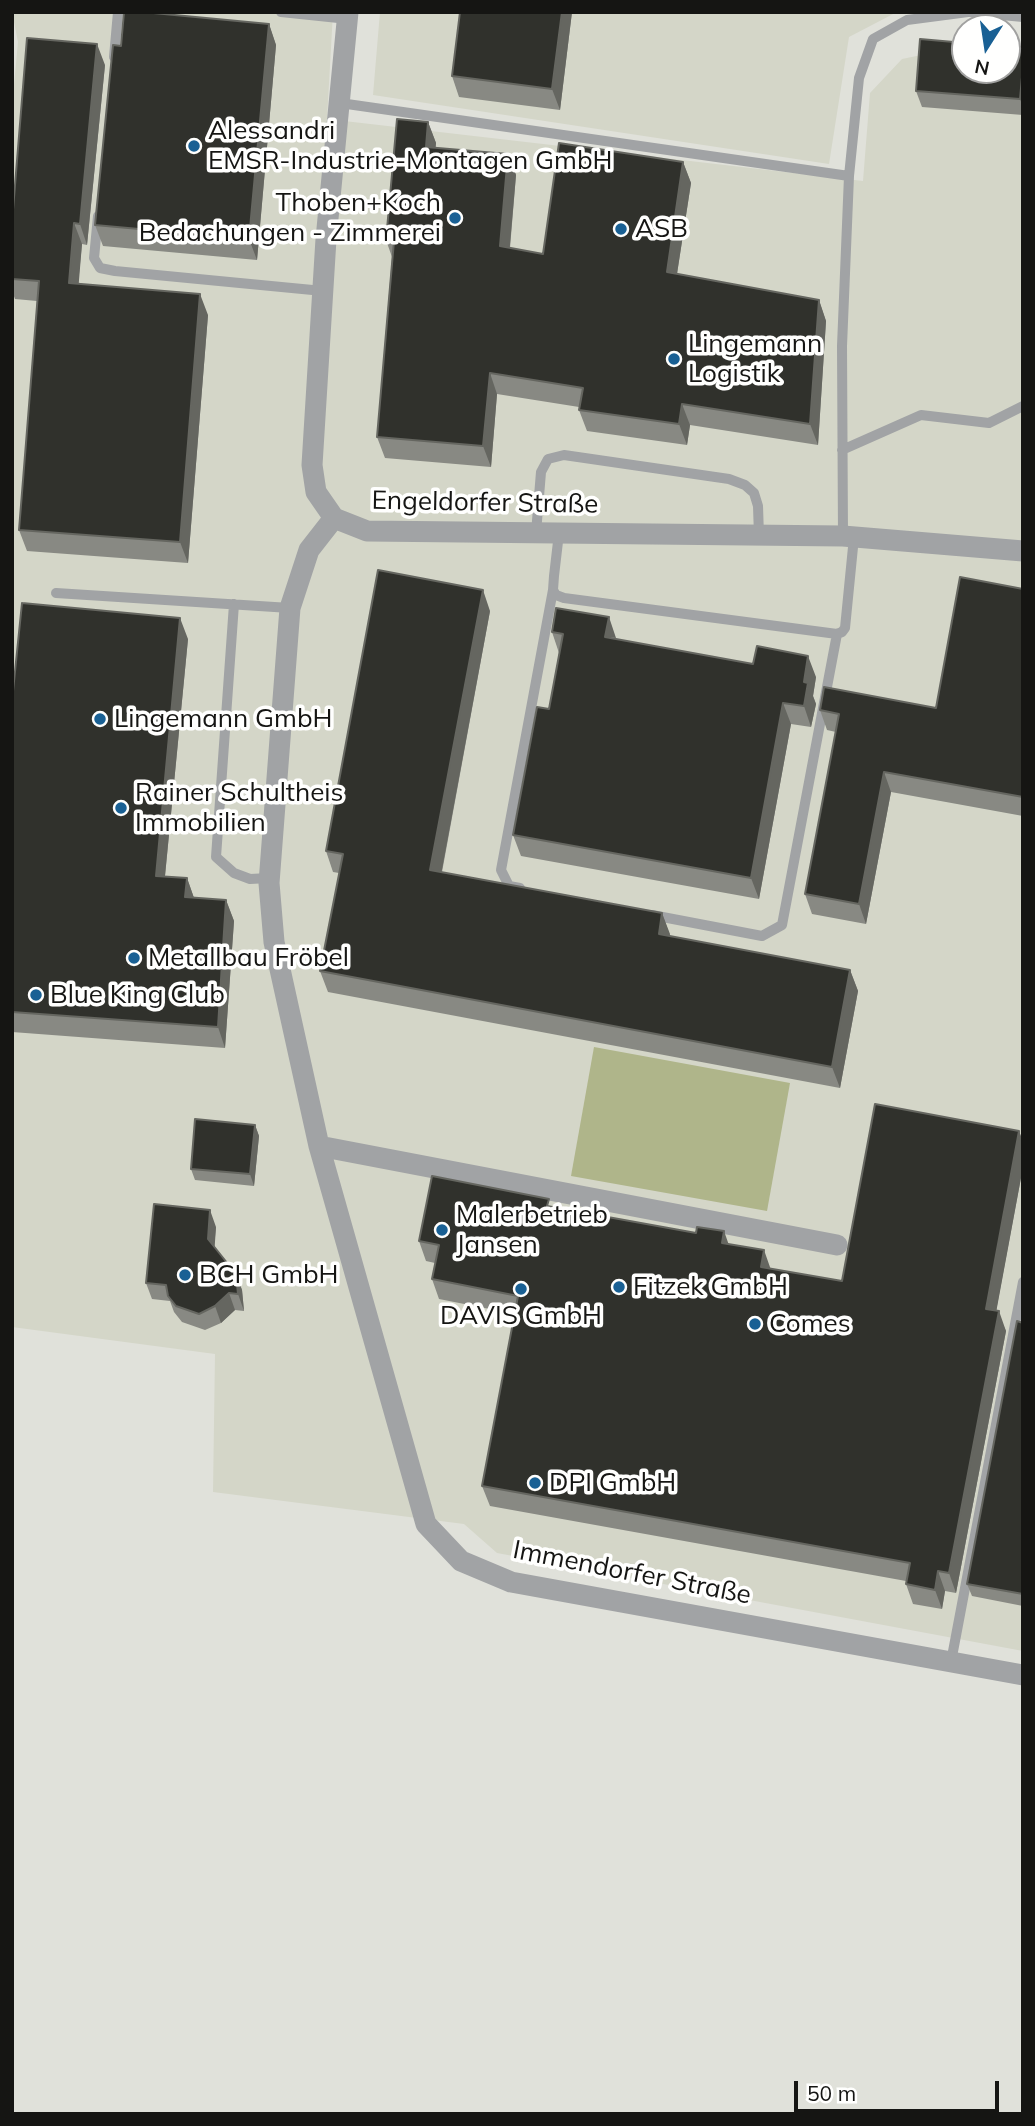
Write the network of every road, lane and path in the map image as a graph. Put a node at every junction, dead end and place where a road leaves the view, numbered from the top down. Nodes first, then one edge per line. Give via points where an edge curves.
1 (118, 12) edge
2 (281, 12) edge
3 (969, 12) edge
4 (348, 15) edge
5 (1023, 17) edge
6 (113, 65) edge
7 (340, 103) junction
8 (849, 176) junction
9 (98, 209) edge
10 (323, 291) junction
11 (1023, 407) edge
12 (842, 450) junction
13 (334, 518) junction
14 (536, 533) junction
15 (559, 533) junction
16 (759, 536) junction
17 (849, 537) junction
18 (1023, 551) edge
19 (553, 590) junction
20 (56, 593) dead end
21 (234, 604) junction
22 (290, 608) junction
23 (837, 634) junction
24 (269, 878) junction
25 (536, 891) edge
26 (642, 912) edge
27 (319, 1146) junction
28 (837, 1245) dead end
29 (1023, 1282) edge
30 (1020, 1310) edge
31 (951, 1662) junction
32 (1023, 1675) edge

1 - 6 lane
2 - 4 lane
3 - 5 lane
3 - 8 lane via 907,20 873,39 859,78
4 - 7 street, Engeldorfer Straße
7 - 8 lane
7 - 10 street, Engeldorfer Straße
8 - 12 lane
9 - 10 lane via 94,258 100,268
10 - 13 street, Engeldorfer Straße via 312,465 316,492
11 - 12 lane via 989,424 921,415
12 - 17 lane
13 - 14 street, Engeldorfer Straße via 367,531
13 - 22 street, Immendorfer Straße via 309,550
14 - 15 street, Engeldorfer Straße
14 - 16 lane via 541,472 548,459 564,455 745,485 758,506
15 - 16 street, Engeldorfer Straße
15 - 19 lane
16 - 17 street, Engeldorfer Straße
17 - 18 street, Engeldorfer Straße
17 - 23 lane via 845,628
19 - 23 lane via 564,598
19 - 25 lane via 500,870 509,886
20 - 21 lane
21 - 22 lane
21 - 24 lane via 216,857 234,873 250,879
22 - 24 street, Immendorfer Straße
23 - 26 lane via 782,925 762,936
24 - 27 street, Immendorfer Straße via 274,942
27 - 28 street
27 - 31 street, Immendorfer Straße via 426,1524 461,1561 512,1582
29 - 30 lane
30 - 31 lane
31 - 32 street, Immendorfer Straße

